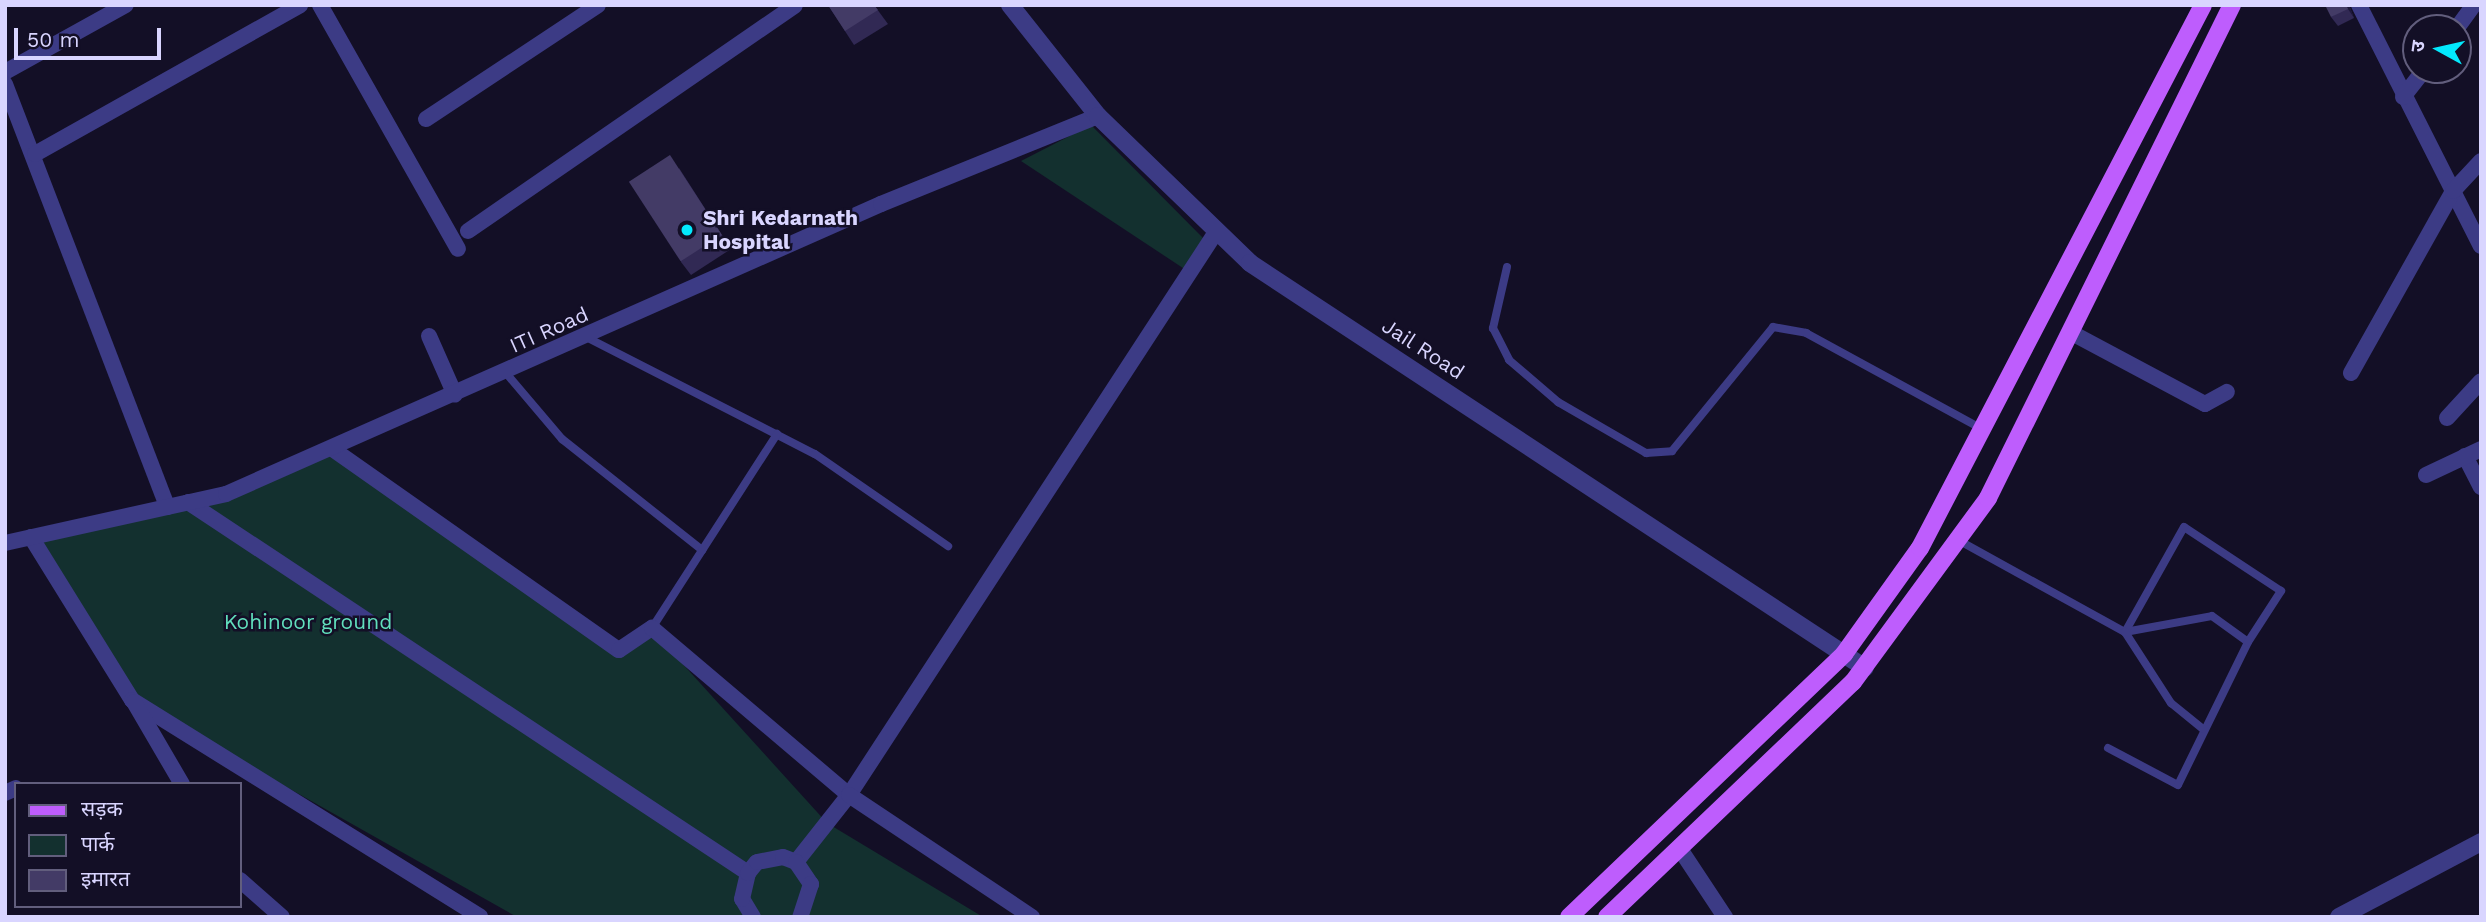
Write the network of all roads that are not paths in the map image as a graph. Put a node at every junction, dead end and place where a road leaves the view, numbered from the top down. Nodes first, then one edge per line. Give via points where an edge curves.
1 (127, 5) edge
2 (300, 5) edge
3 (320, 5) edge
4 (598, 5) edge
5 (795, 5) edge
6 (1010, 5) edge
7 (2203, 5) edge
8 (2232, 5) edge
9 (2359, 5) edge
10 (5, 72) edge
11 (5, 84) edge
12 (2413, 84) edge
13 (2403, 97) junction
14 (1098, 116) junction
15 (426, 119) dead end
16 (35, 154) junction
17 (2481, 161) edge
18 (2452, 191) junction
19 (468, 231) dead end
20 (1214, 235) junction
21 (2481, 246) edge
22 (458, 249) dead end
23 (1507, 267) dead end
24 (2070, 332) junction
25 (429, 336) dead end
26 (586, 337) junction
27 (506, 373) junction
28 (2351, 373) dead end
29 (2481, 381) edge
30 (2227, 392) dead end
31 (455, 395) junction
32 (2448, 418) dead end
33 (1982, 429) junction
34 (777, 434) junction
35 (2481, 449) edge
36 (334, 450) junction
37 (2465, 456) junction
38 (2426, 475) dead end
39 (2481, 487) edge
40 (188, 502) junction
41 (167, 507) junction
42 (31, 537) junction
43 (1958, 540) junction
44 (5, 543) edge
45 (948, 546) dead end
46 (702, 550) junction
47 (652, 628) junction
48 (2125, 632) junction
49 (2248, 642) junction
50 (1844, 654) junction
51 (1865, 667) junction
52 (132, 700) junction
53 (2203, 729) junction
54 (2108, 748) dead end
55 (181, 782) edge
56 (849, 795) junction
57 (2481, 842) edge
58 (1680, 849) junction
59 (796, 862) junction
60 (748, 873) junction
61 (242, 882) edge
62 (807, 915) edge
63 (282, 917) edge
64 (480, 917) edge
65 (753, 917) edge
66 (1032, 917) edge
67 (1569, 917) edge
68 (1607, 917) edge
69 (1725, 917) edge
70 (2339, 917) edge

1 - 10 street
2 - 16 street
3 - 22 street
4 - 15 street
5 - 19 street
6 - 14 street, Jail Road
7 - 33 main road
8 - 24 main road
9 - 13 street
11 - 16 street
12 - 13 street
13 - 18 street
14 - 20 street, Jail Road
14 - 26 street, ITI Road
16 - 41 street
17 - 18 street
18 - 21 street
18 - 28 street
20 - 50 street, Jail Road
20 - 56 street
23 - 33 lane via 1493,328 1509,360 1558,402 1646,453 1672,451 1773,327 1806,333
24 - 30 street via 2205,404
24 - 43 main road via 1988,498
25 - 31 street
26 - 27 street, ITI Road
26 - 34 lane
27 - 31 street, ITI Road
27 - 46 lane via 562,439
29 - 32 street
31 - 36 street, ITI Road
33 - 50 main road via 1920,548
34 - 45 lane
34 - 46 lane
35 - 37 street
36 - 40 street, ITI Road via 226,494
36 - 47 street via 619,650
37 - 38 street
37 - 39 street
40 - 41 street, ITI Road
40 - 60 street
41 - 42 street, ITI Road
42 - 44 street, ITI Road
42 - 52 street
43 - 48 lane
43 - 51 main road
46 - 47 lane
47 - 56 street
48 - 49 lane via 2213,616
48 - 49 lane via 2184,527 2281,591
48 - 53 lane via 2171,703
49 - 53 lane
50 - 51 street, Jail Road
50 - 67 main road
51 - 58 main road
52 - 55 street
52 - 64 street
53 - 54 lane via 2178,785
56 - 59 street
56 - 66 street
57 - 70 street
58 - 68 main road
58 - 69 street
59 - 60 street via 770,857
59 - 62 street via 811,884
60 - 65 street via 743,899
61 - 63 street

